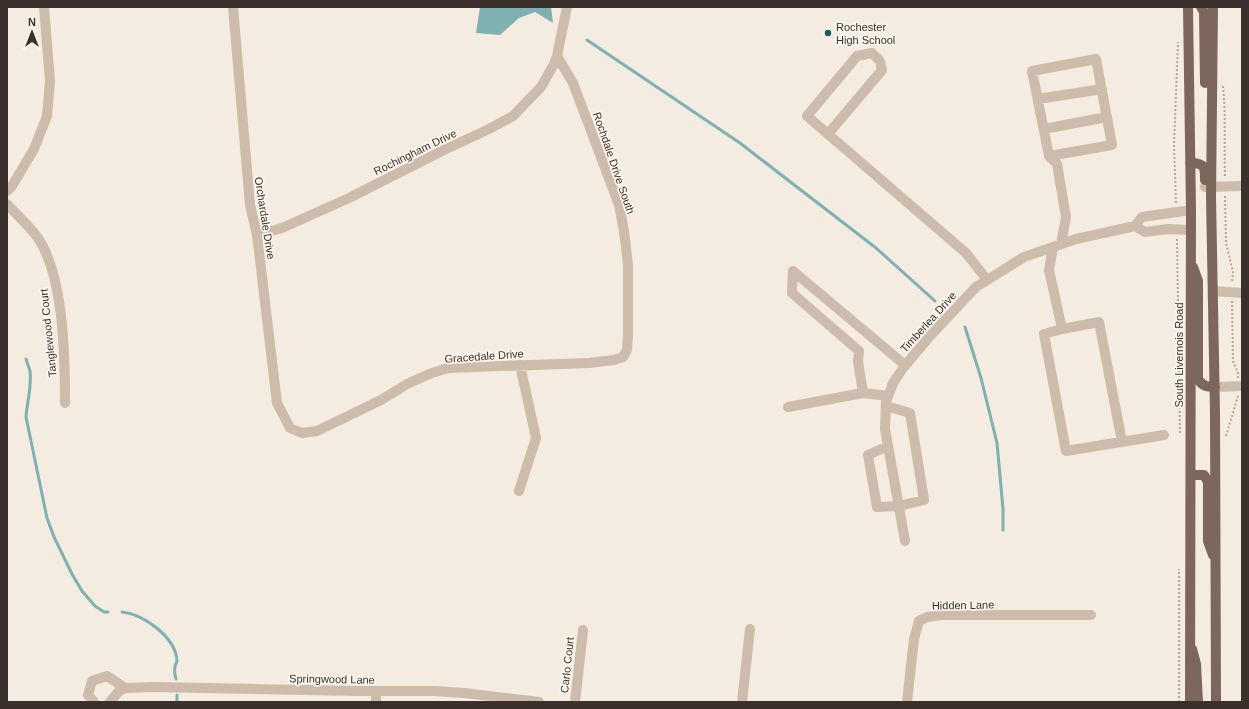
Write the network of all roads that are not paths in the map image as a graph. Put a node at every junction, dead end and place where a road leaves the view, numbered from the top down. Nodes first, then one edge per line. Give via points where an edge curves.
1 (44, 7) edge
2 (232, 7) edge
3 (567, 7) edge
4 (1188, 7) edge
5 (1201, 7) edge
6 (1213, 7) edge
7 (557, 56) junction
8 (1102, 89) junction
9 (1038, 99) junction
10 (1211, 113) junction
11 (1107, 117) junction
12 (1044, 129) junction
13 (828, 134) junction
14 (1049, 156) junction
15 (1190, 163) junction
16 (1242, 186) edge
17 (1208, 187) junction
18 (7, 191) edge
19 (7, 204) edge
20 (1191, 210) junction
21 (1135, 226) junction
22 (1191, 230) junction
23 (257, 235) junction
24 (1057, 245) junction
25 (1191, 261) junction
26 (987, 280) junction
27 (1213, 291) junction
28 (1237, 292) edge
29 (1062, 329) junction
30 (623, 357) joint
31 (520, 365) junction
32 (905, 365) junction
33 (1240, 386) edge
34 (1215, 387) junction
35 (862, 393) junction
36 (887, 401) junction
37 (65, 403) dead end
38 (788, 406) dead end
39 (290, 428) joint
40 (1164, 435) dead end
41 (1122, 442) junction
42 (888, 446) junction
43 (1190, 475) junction
44 (519, 491) dead end
45 (899, 506) junction
46 (905, 541) dead end
47 (1215, 560) junction
48 (1091, 616) dead end
49 (750, 629) dead end
50 (583, 630) dead end
51 (1190, 644) junction
52 (125, 688) junction
53 (376, 691) junction
54 (94, 702) edge
55 (110, 702) edge
56 (376, 702) edge
57 (539, 702) edge
58 (576, 702) edge
59 (742, 702) edge
60 (907, 702) edge
61 (1190, 702) edge
62 (1198, 702) edge
63 (1216, 702) edge

1 - 18 street via 50,81 47,116 34,149
2 - 23 street, Orchardale Drive via 248,192
3 - 7 street
4 - 15 main road, South Livernois Road
5 - 10 main road via 1204,12 1205,101
6 - 10 main road
7 - 23 street, Rochingham Drive via 541,87 513,116 349,198 282,228
7 - 30 street, Rochdale Drive South via 573,83 620,211 628,264 628,336
8 - 9 street
8 - 9 street via 1096,58 1032,71
8 - 11 street
9 - 12 street
10 - 17 main road
11 - 12 street
11 - 14 street via 1112,145
12 - 14 street
13 - 13 street via 807,116 857,56 872,53 880,60 882,70
13 - 26 street via 966,253
14 - 24 street via 1057,164 1066,217
15 - 17 main road via 1204,167
15 - 20 main road, South Livernois Road
16 - 17 street
17 - 27 main road via 1206,235 1212,249
19 - 37 street, Tanglewood Court via 38,238 50,265 59,302
20 - 21 street, Timberlea Drive via 1142,218
20 - 22 main road, South Livernois Road
21 - 22 street, Timberlea Drive via 1145,232
21 - 24 street, Timberlea Drive
22 - 25 main road, South Livernois Road
23 - 39 street, Orchardale Drive via 277,403
24 - 26 street, Timberlea Drive via 1024,257
24 - 29 street via 1049,270
25 - 34 main road via 1198,281 1198,379 1207,387
25 - 43 main road, South Livernois Road
26 - 32 street, Timberlea Drive via 976,287
27 - 28 street
27 - 34 main road
29 - 41 street via 1099,322
29 - 41 street via 1044,334 1066,451
30 - 31 street, Gracedale Drive via 589,363
31 - 39 street, Gracedale Drive via 448,368 407,384 381,400 317,430 302,434
31 - 44 street via 536,438
32 - 35 street via 793,271 792,293 859,351
32 - 36 street, Timberlea Drive via 893,383
33 - 34 street
34 - 47 main road
35 - 36 street
35 - 38 street
36 - 42 street, Timberlea Drive via 885,429
36 - 45 street via 910,413 924,500
40 - 41 street
42 - 45 street, Timberlea Drive
42 - 45 street via 868,455 877,507
43 - 47 main road via 1204,475 1208,482 1208,541
43 - 51 main road, South Livernois Road
45 - 46 street, Timberlea Drive
47 - 63 main road
48 - 60 street, Hidden Lane via 941,615 919,621 914,639
49 - 59 street
50 - 58 street, Carlo Court
51 - 61 main road, South Livernois Road
51 - 62 main road via 1196,664
52 - 53 street, Springwood Lane
52 - 54 street via 107,676 92,681 88,695
52 - 55 street
53 - 56 street
53 - 57 street, Springwood Lane via 464,693

